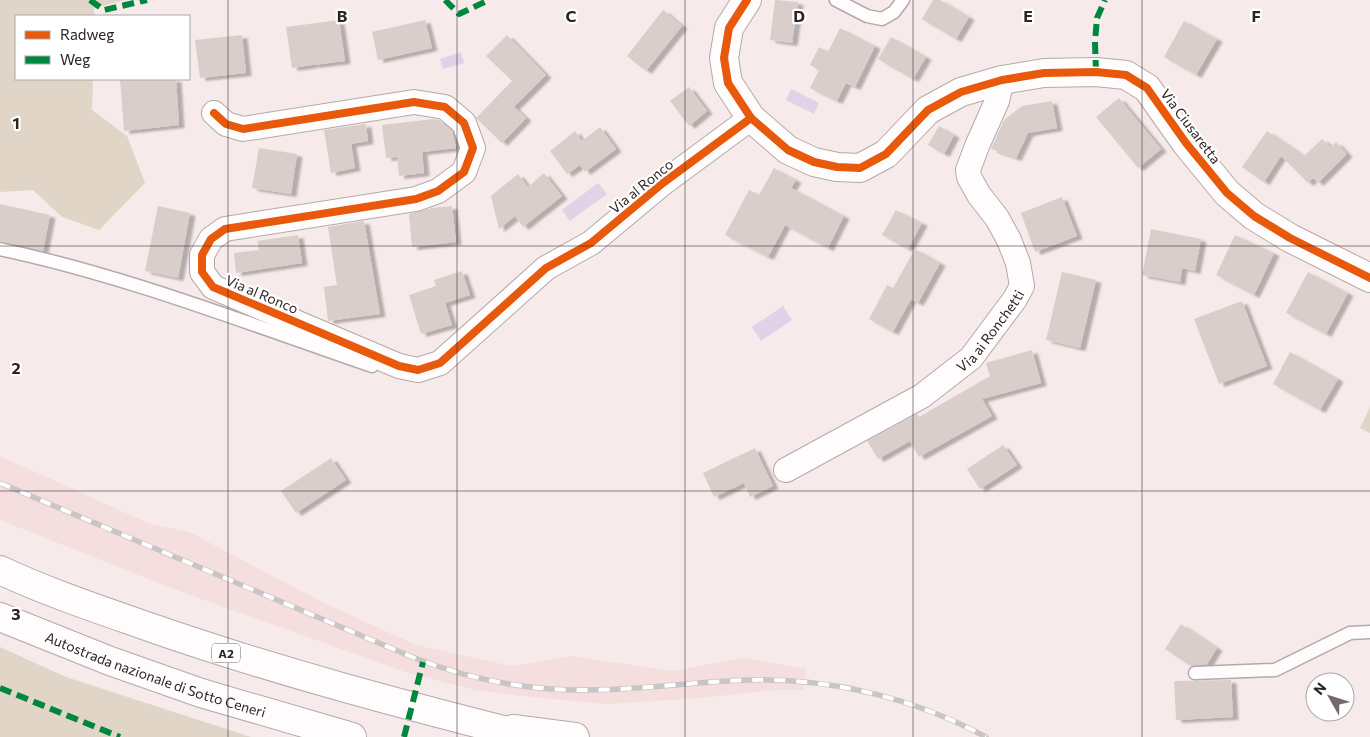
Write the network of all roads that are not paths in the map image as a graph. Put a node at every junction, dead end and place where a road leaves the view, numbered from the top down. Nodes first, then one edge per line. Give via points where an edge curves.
1 (747, 0) edge
2 (836, 0) edge
3 (904, 0) edge
4 (1002, 80) junction
5 (214, 114) dead end
6 (751, 118) junction
7 (0, 249) edge
8 (1370, 278) edge
9 (440, 363) junction
10 (786, 470) dead end
11 (0, 570) edge
12 (0, 617) edge
13 (1370, 632) edge
14 (1195, 673) dead end
15 (489, 726) junction
16 (324, 732) edge
17 (352, 737) edge
18 (531, 737) edge
19 (575, 737) edge

1 - 6 main road, Via Ciusaretta via 729,28 724,58 728,84
2 - 3 lane via 867,16 882,19 894,12
4 - 6 main road, Via Ciusaretta via 960,92 928,110 886,154 860,168 814,162 788,150
4 - 8 main road, Via Ciusaretta via 1044,73 1096,72 1126,76 1147,88 1227,193 1254,216
4 - 10 street, Via ai Ronchetti via 968,170 979,195 1009,240 1022,286 971,358 922,396
5 - 9 street, Via al Ronco via 226,124 243,129 414,102 445,106 464,123 473,148 464,172 438,191 416,199 225,229 211,239 202,255 202,272 213,287 399,366 418,370
6 - 9 street, Via al Ronco via 591,243 546,268
7 - 9 lane via 50,260 188,302 404,378 416,381 424,378
11 - 15 main road, A2 via 108,613 209,648 346,689
12 - 16 main road, Autostrada nazionale di Sotto Ceneri via 110,662
13 - 14 lane via 1350,633 1275,670
15 - 18 main road, A2
15 - 19 main road, A2
16 - 17 main road, Autostrada nazionale di Sotto Ceneri

